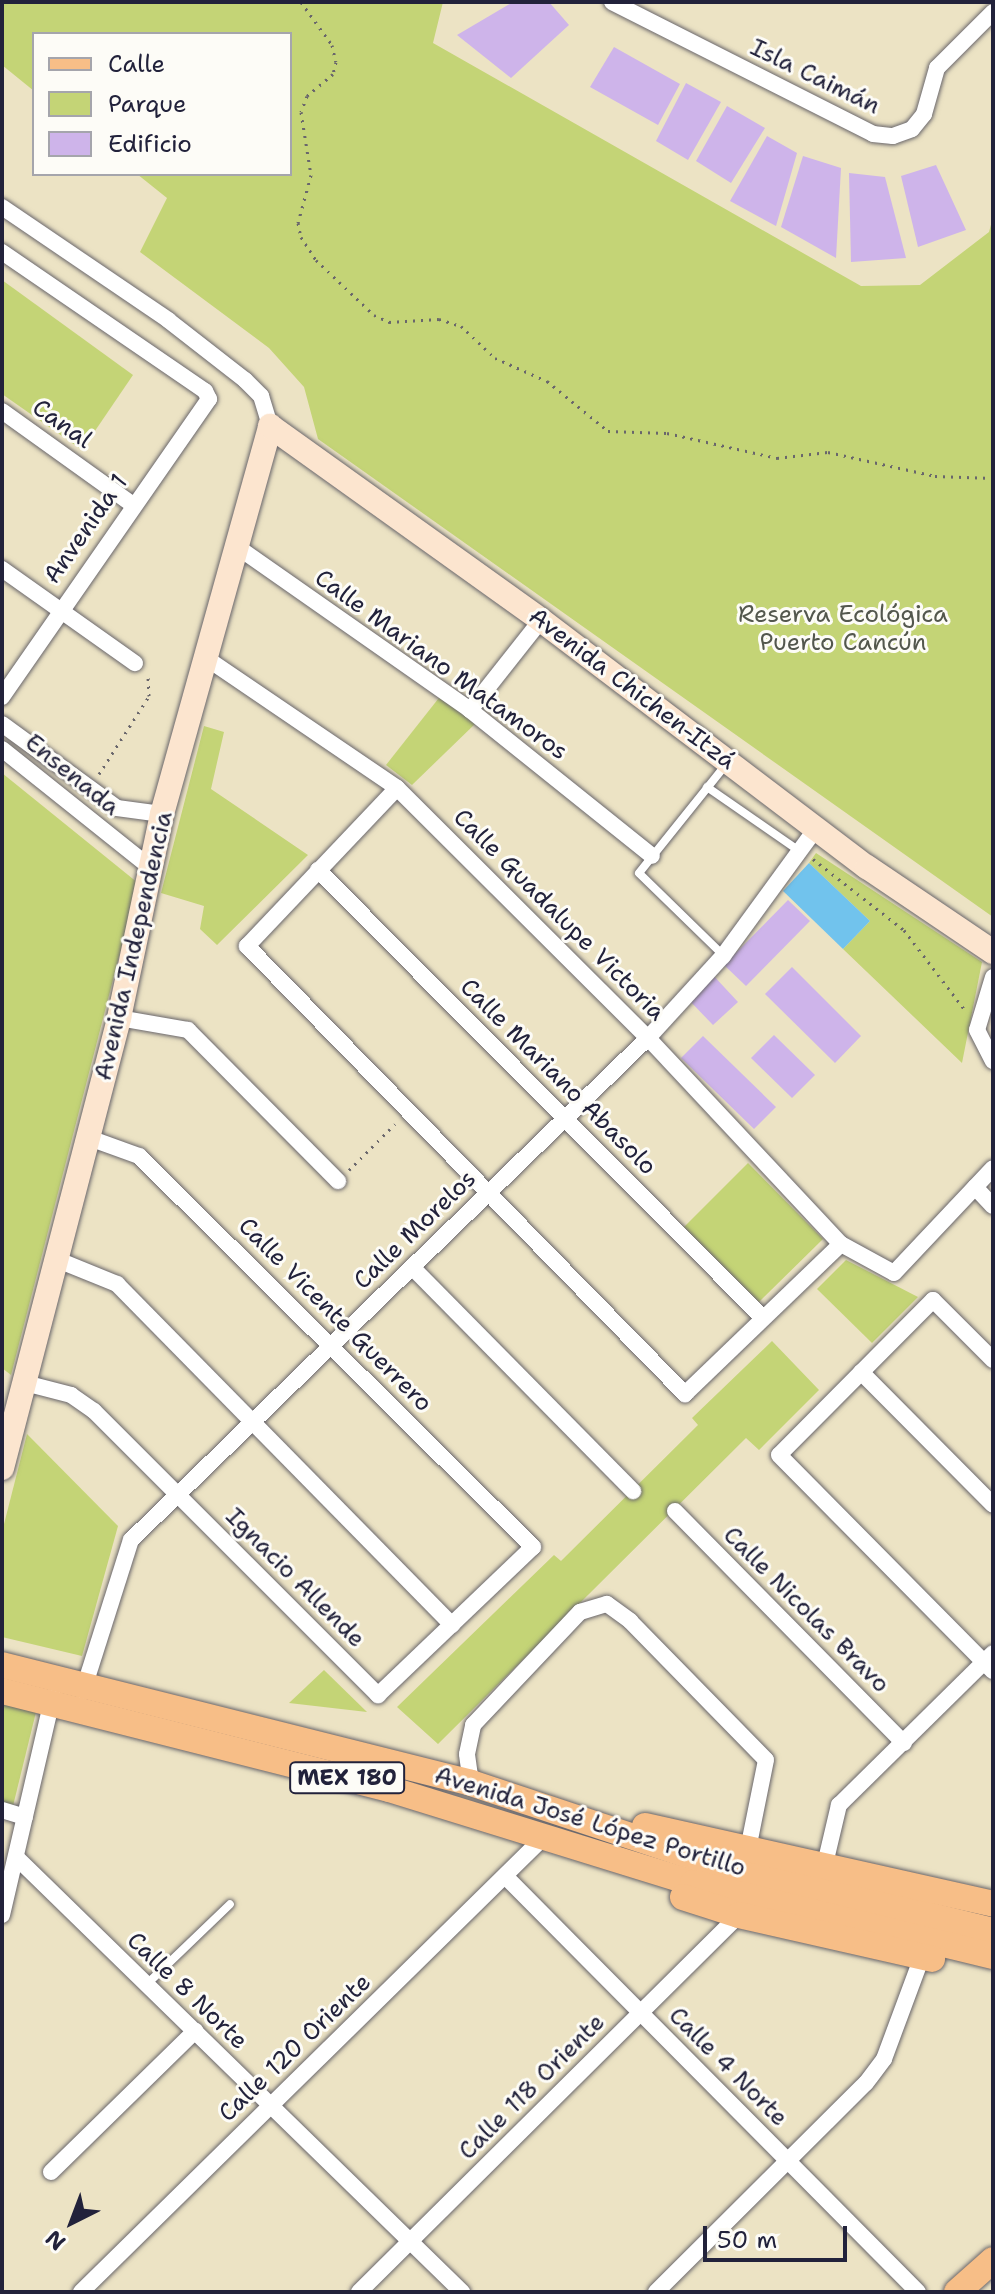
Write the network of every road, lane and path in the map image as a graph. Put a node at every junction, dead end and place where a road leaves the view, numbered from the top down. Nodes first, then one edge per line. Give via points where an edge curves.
1 (301, 2) edge
2 (612, 2) edge
3 (650, 2) edge
4 (993, 12) edge
5 (651, 21) junction
6 (2, 207) edge
7 (2, 252) edge
8 (2, 411) edge
9 (270, 426) junction
10 (993, 478) edge
11 (132, 504) junction
12 (236, 546) junction
13 (2, 569) edge
14 (59, 609) junction
15 (541, 620) junction
16 (209, 660) junction
17 (135, 663) joint
18 (2, 697) edge
19 (470, 710) junction
20 (2, 724) edge
21 (2, 749) edge
22 (728, 761) junction
23 (707, 787) junction
24 (397, 788) junction
25 (88, 790) junction
26 (162, 814) junction
27 (817, 827) junction
28 (801, 852) junction
29 (652, 856) junction
30 (150, 867) junction
31 (318, 870) junction
32 (993, 952) edge
33 (723, 956) junction
34 (993, 977) edge
35 (119, 1018) junction
36 (977, 1030) junction
37 (648, 1038) junction
38 (993, 1061) edge
39 (408, 1111) junction
40 (565, 1118) junction
41 (89, 1138) junction
42 (993, 1168) edge
43 (338, 1181) joint
44 (975, 1187) junction
45 (488, 1193) junction
46 (993, 1206) edge
47 (841, 1244) junction
48 (58, 1260) junction
49 (412, 1267) junction
50 (763, 1318) junction
51 (333, 1343) junction
52 (993, 1360) edge
53 (861, 1372) junction
54 (21, 1382) junction
55 (251, 1423) junction
56 (2, 1468) edge
57 (633, 1491) dead end
58 (177, 1495) junction
59 (993, 1505) edge
60 (675, 1511) dead end
61 (452, 1625) junction
62 (990, 1662) edge
63 (2, 1665) edge
64 (54, 1690) junction
65 (2, 1691) edge
66 (82, 1697) junction
67 (904, 1743) junction
68 (471, 1783) junction
69 (546, 1807) junction
70 (2, 1810) edge
71 (25, 1817) junction
72 (543, 1838) junction
73 (748, 1849) junction
74 (17, 1858) junction
75 (825, 1864) junction
76 (696, 1871) junction
77 (505, 1876) junction
78 (230, 1904) dead end
79 (993, 1904) edge
80 (2, 1915) edge
81 (739, 1915) junction
82 (993, 1931) edge
83 (993, 1956) edge
84 (922, 1957) junction
85 (993, 1973) edge
86 (147, 1985) junction
87 (641, 2013) junction
88 (195, 2031) junction
89 (271, 2106) junction
90 (789, 2162) junction
91 (51, 2172) dead end
92 (410, 2241) junction
93 (993, 2260) edge
94 (81, 2292) edge
95 (359, 2292) edge
96 (462, 2292) edge
97 (656, 2292) edge
98 (918, 2292) edge
99 (957, 2292) edge

1 - 10 path via 332,45 336,62 333,74 307,96 301,112 311,175 298,223 301,237 316,260 374,315 389,322 439,319 461,326 495,358 547,381 608,431 667,433 777,458 828,452 935,476
2 - 5 street, Isla Caimán
3 - 5 street
4 - 5 street, Isla Caimán via 937,68 924,114 912,129 893,136 873,134
6 - 9 street via 168,320 245,380 261,396
7 - 11 street, Anvenida 1 via 205,391 206,405
8 - 11 street, Canal
9 - 12 street, Avenida Independencia
9 - 15 street, Avenida Chichen-Itzá
11 - 14 street, Anvenida 1
12 - 16 street, Avenida Independencia
12 - 19 street, Calle Mariano Matamoros
13 - 14 street
14 - 17 street
14 - 18 street, Anvenida 1
15 - 19 street
15 - 22 street, Avenida Chichen-Itzá
16 - 24 street, Calle Guadalupe Victoria
16 - 26 street, Avenida Independencia
17 - 25 path via 148,674 149,696
19 - 29 street, Calle Mariano Matamoros
20 - 25 street, Ensenada
21 - 30 street, Ensenada
22 - 23 lane
22 - 27 street, Avenida Chichen-Itzá
23 - 28 lane
23 - 29 lane
24 - 31 street
24 - 37 street, Calle Guadalupe Victoria
25 - 26 street, Ensenada via 117,808
26 - 30 street, Avenida Independencia
27 - 28 street, Calle Morelos
27 - 32 street, Avenida Chichen-Itzá
28 - 33 street, Calle Morelos
28 - 36 path via 904,930 953,990
29 - 33 lane via 639,873
30 - 35 street, Avenida Independencia
31 - 39 street via 247,946
31 - 40 street, Calle Mariano Abasolo
33 - 37 street, Calle Morelos
34 - 36 street
35 - 41 street, Avenida Independencia
35 - 43 street via 188,1030
36 - 38 street
37 - 40 street, Calle Morelos
37 - 47 street, Calle Guadalupe Victoria
39 - 43 path
39 - 45 street
40 - 45 street, Calle Morelos
40 - 50 street, Calle Mariano Abasolo
41 - 48 street, Avenida Independencia
41 - 51 street, Calle Vicente Guerrero via 139,1156
42 - 44 street
44 - 46 street
44 - 47 street, Calle Guadalupe Victoria via 894,1273
45 - 49 street, Calle Morelos
45 - 50 street via 685,1394
47 - 50 street
48 - 54 street, Avenida Independencia
48 - 55 street via 117,1284
49 - 51 street, Calle Morelos
49 - 57 street
51 - 55 street, Calle Morelos
51 - 61 street, Calle Vicente Guerrero via 533,1547
52 - 53 street via 933,1300
53 - 59 street
53 - 62 street via 779,1455
54 - 56 street, Avenida Independencia
54 - 58 street, Ignacio Allende via 71,1395 94,1411
55 - 58 street, Calle Morelos
55 - 61 street
58 - 61 street, Ignacio Allende via 378,1695
58 - 66 street, Calle Morelos via 131,1540
60 - 67 street, Calle Nicolas Bravo
62 - 67 street
63 - 64 main road, Avenida José López Portillo / MEX 180
64 - 65 main road, Avenida José López Portillo / MEX 180
64 - 66 main road, Avenida José López Portillo / MEX 180
64 - 71 street
66 - 68 main road, Avenida José López Portillo / MEX 180
66 - 72 main road, Avenida José López Portillo / MEX 180
67 - 75 street via 839,1805
68 - 69 main road, Avenida José López Portillo / MEX 180
68 - 73 street via 467,1754 473,1725 580,1612 607,1604 766,1760
69 - 73 main road
69 - 76 main road, Avenida José López Portillo / MEX 180
70 - 71 street
71 - 74 street
72 - 76 main road, Avenida José López Portillo / MEX 180
72 - 77 street, Calle 120 Oriente
72 - 81 main road
73 - 75 main road
74 - 80 street
74 - 86 street, Calle 8 Norte
75 - 79 main road
76 - 82 main road, Avenida José López Portillo / MEX 180
76 - 83 main road, Avenida José López Portillo / MEX 180
77 - 87 street, Calle 4 Norte
77 - 89 street, Calle 120 Oriente
78 - 86 lane
81 - 84 main road
81 - 87 street, Calle 118 Oriente
84 - 85 main road
84 - 90 street via 884,2059
86 - 88 street, Calle 8 Norte
87 - 90 street, Calle 4 Norte
87 - 92 street, Calle 118 Oriente
88 - 89 street, Calle 8 Norte
88 - 91 street
89 - 92 street, Calle 8 Norte
89 - 94 street, Calle 120 Oriente
90 - 97 street
90 - 98 street, Calle 4 Norte
92 - 95 street, Calle 118 Oriente
92 - 96 street, Calle 8 Norte
93 - 99 main road

